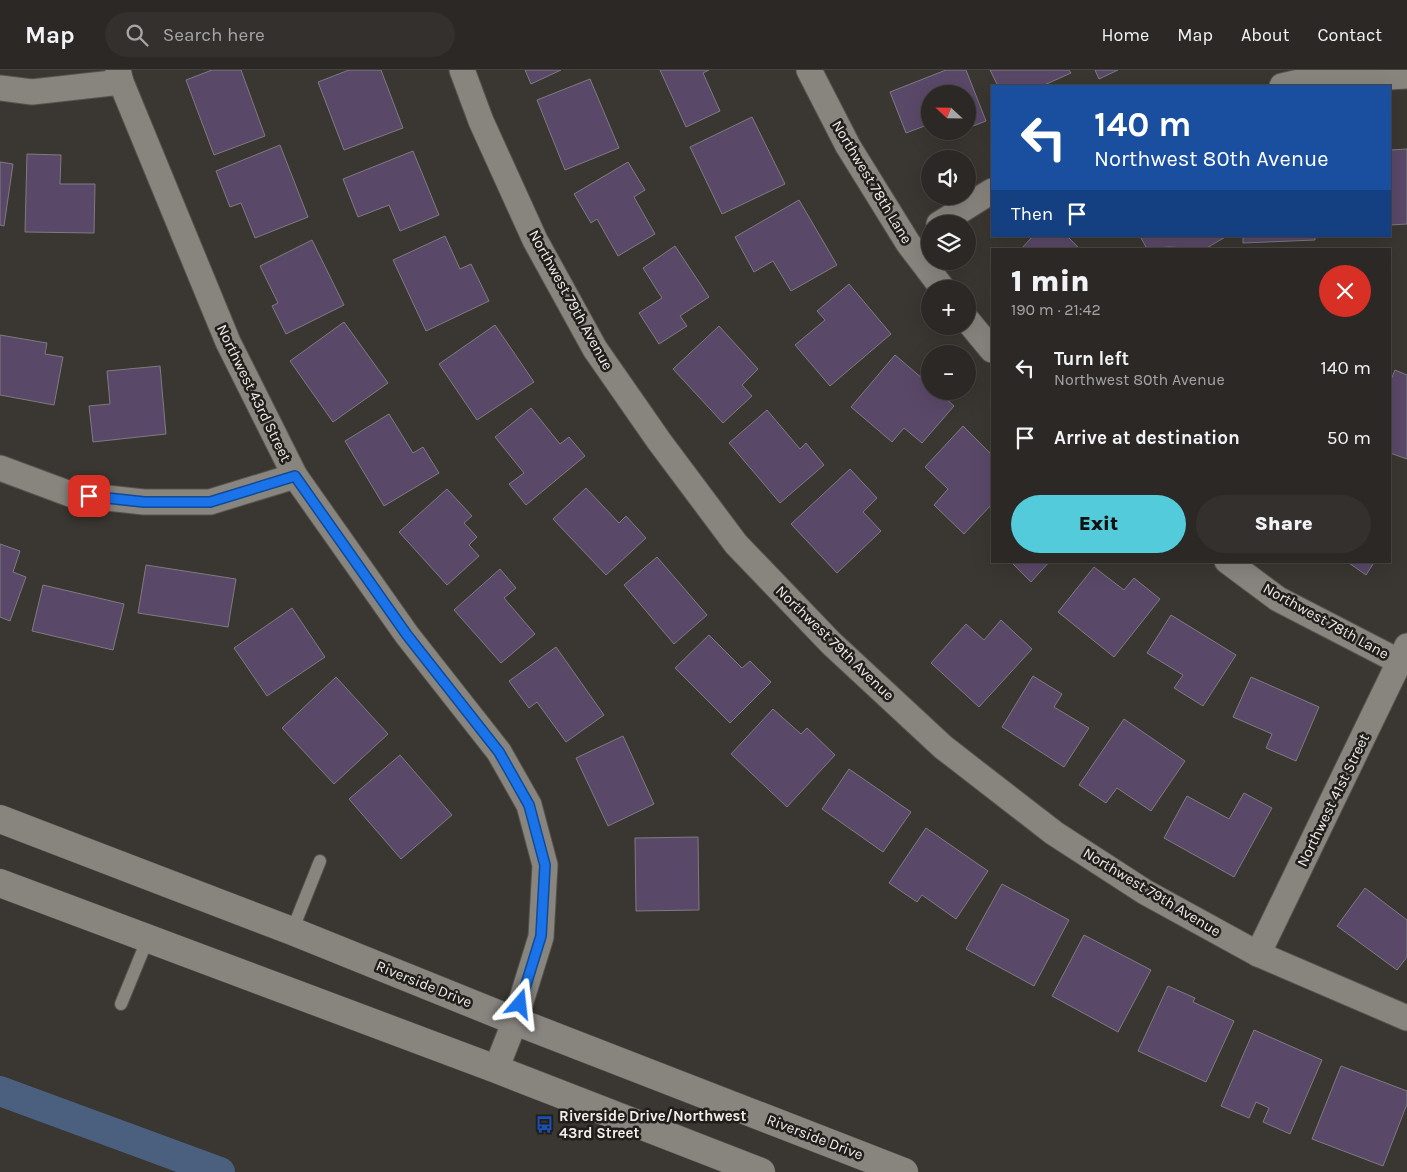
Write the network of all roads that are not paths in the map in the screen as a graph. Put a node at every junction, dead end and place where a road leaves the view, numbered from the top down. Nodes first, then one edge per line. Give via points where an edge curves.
1 (462, 70) edge
2 (809, 70) edge
3 (119, 76) edge
4 (1407, 76) edge
5 (1286, 85) edge
6 (0, 88) edge
7 (991, 193) edge
8 (954, 215) edge
9 (921, 235) edge
10 (908, 243) junction
11 (936, 280) edge
12 (976, 331) edge
13 (991, 349) edge
14 (0, 468) edge
15 (295, 476) junction
16 (1230, 563) edge
17 (1404, 654) edge
18 (0, 819) edge
19 (320, 861) dead end
20 (0, 883) edge
21 (292, 931) junction
22 (148, 938) junction
23 (1258, 954) junction
24 (122, 1004) dead end
25 (1407, 1018) edge
26 (515, 1021) junction
27 (496, 1069) junction
28 (761, 1172) edge
29 (904, 1172) edge

1 - 23 street, Northwest 79th Avenue via 481,121 535,240 594,349 736,544 831,643 943,747 1054,833 1145,892
2 - 10 street, Northwest 78th Lane via 848,146
3 - 6 street via 32,92
3 - 15 street, Northwest 43rd Street via 228,342
4 - 5 street
7 - 8 street
9 - 10 street
10 - 11 street, Northwest 78th Lane
12 - 13 street
14 - 15 street via 70,494 144,502 210,502
15 - 26 street, Northwest 43rd Street via 407,635 499,752 529,805 545,865 541,936
16 - 17 street, Northwest 78th Lane via 1278,599
17 - 23 street, Northwest 41st Street
18 - 21 street, Riverside Drive
19 - 21 lane
20 - 22 street
21 - 26 street, Riverside Drive
22 - 24 lane
22 - 27 street
23 - 25 street, Northwest 79th Avenue
26 - 27 street, Northwest 43rd Street
26 - 29 street, Riverside Drive
27 - 28 street

